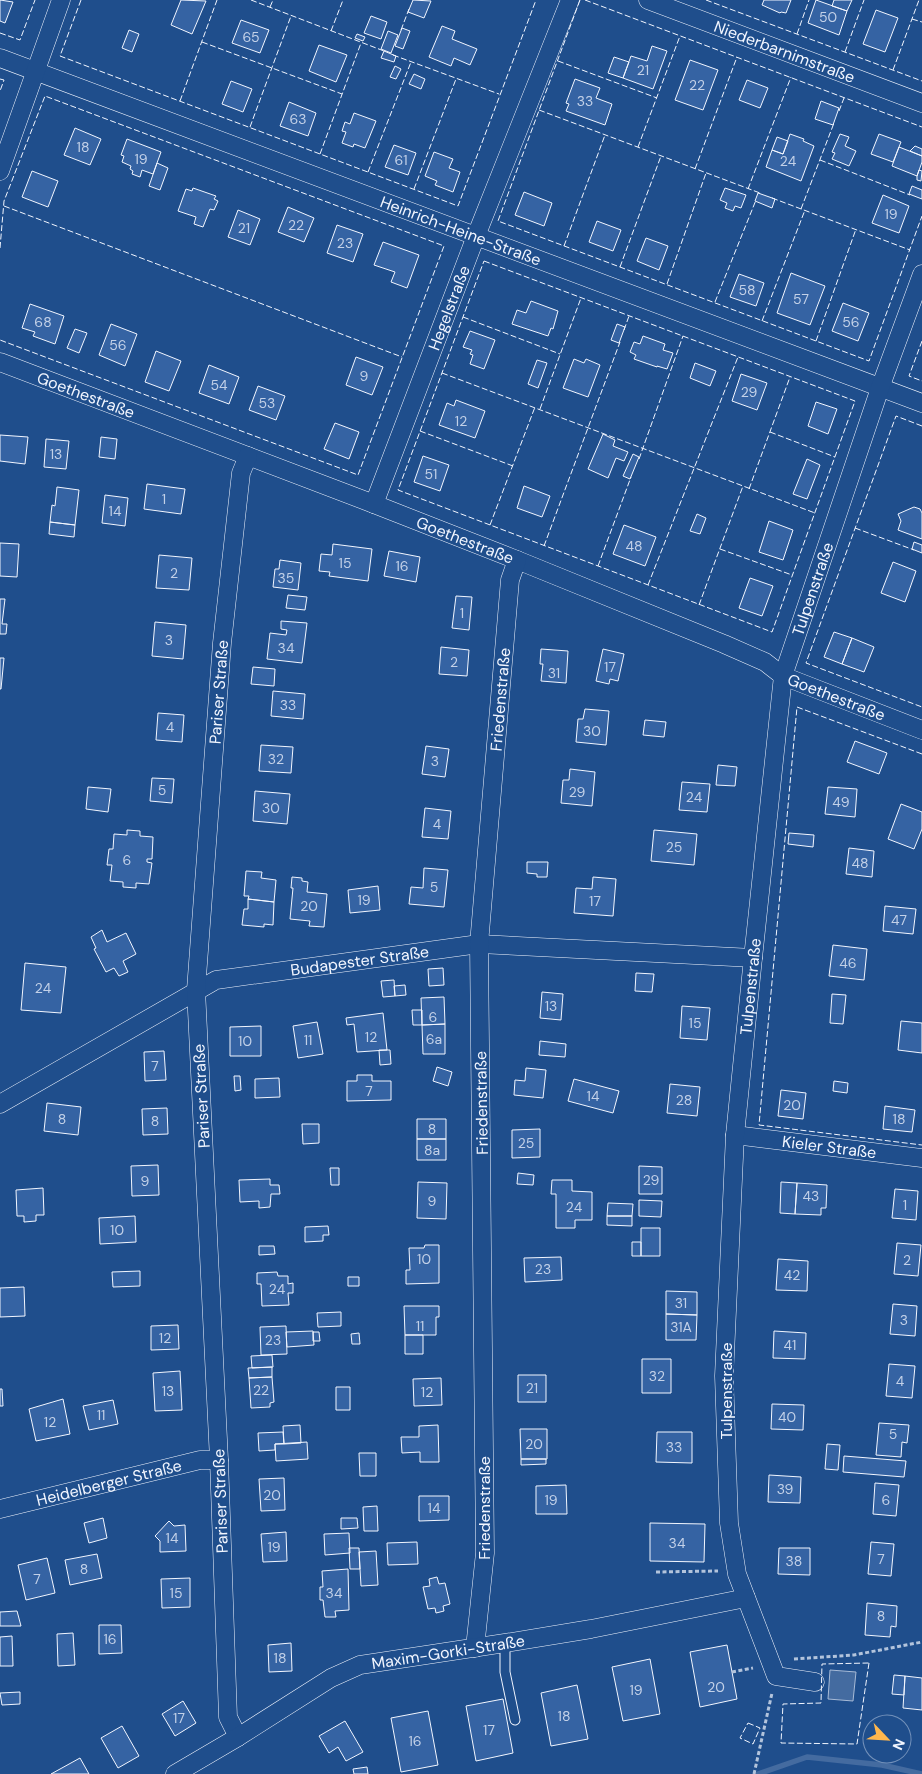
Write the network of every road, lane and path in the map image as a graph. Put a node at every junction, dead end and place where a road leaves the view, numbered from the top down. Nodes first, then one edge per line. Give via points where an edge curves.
1 (61, 0) edge
2 (570, 0) edge
3 (648, 0) edge
4 (679, 6) edge
5 (0, 58) edge
6 (35, 71) junction
7 (922, 103) edge
8 (0, 171) edge
9 (476, 236) junction
10 (922, 274) edge
11 (0, 362) edge
12 (880, 388) junction
13 (922, 404) edge
14 (248, 456) junction
15 (374, 504) junction
16 (517, 560) junction
17 (783, 676) junction
18 (922, 730) edge
19 (479, 944) junction
20 (752, 958) junction
21 (196, 990) junction
22 (0, 1104) edge
23 (735, 1135) junction
24 (922, 1158) edge
25 (219, 1460) junction
26 (0, 1509) edge
27 (736, 1570) junction
28 (656, 1572) dead end
29 (746, 1598) junction
30 (922, 1642) edge
31 (505, 1643) junction
32 (475, 1648) junction
33 (773, 1668) junction
34 (738, 1671) dead end
35 (732, 1672) dead end
36 (815, 1682) dead end
37 (515, 1720) dead end
38 (238, 1736) junction
39 (174, 1774) edge
40 (754, 1774) edge

1 - 6 street
2 - 9 street, Hegelstraße
3 - 4 street, Niederbarnimstraße
4 - 7 street, Niederbarnimstraße
5 - 6 street, Heinrich-Heine-Straße
6 - 8 street
6 - 9 street, Heinrich-Heine-Straße
9 - 12 street, Heinrich-Heine-Straße
9 - 15 street, Hegelstraße
10 - 12 street, Tulpenstraße
11 - 14 street, Goethestraße
12 - 13 street, Heinrich-Heine-Straße
12 - 17 street, Tulpenstraße
14 - 15 street, Goethestraße
14 - 21 street, Pariser Straße via 241,473 222,643
15 - 16 street, Goethestraße
16 - 17 street, Goethestraße via 724,644 765,662
16 - 19 street, Friedenstraße via 510,580
17 - 18 street, Goethestraße
17 - 20 street, Tulpenstraße
19 - 20 street, Budapester Straße
19 - 21 street, Budapester Straße via 216,980
19 - 32 street, Friedenstraße via 485,1553
20 - 23 street, Tulpenstraße
21 - 22 street, Budapester Straße
21 - 25 street, Pariser Straße
23 - 24 street, Kieler Straße
23 - 27 street, Tulpenstraße via 724,1376 729,1523
25 - 26 street, Heidelberger Straße via 200,1460
25 - 38 street, Pariser Straße via 228,1717
27 - 28 path
27 - 29 street, Tulpenstraße
29 - 31 street, Maxim-Gorki-Straße
29 - 33 street, Tulpenstraße
30 - 33 path
31 - 32 street, Maxim-Gorki-Straße
31 - 37 lane via 506,1672
32 - 38 street, Maxim-Gorki-Straße via 360,1664 331,1678
33 - 36 street
33 - 40 path
34 - 35 path
38 - 39 street, Maxim-Gorki-Straße

